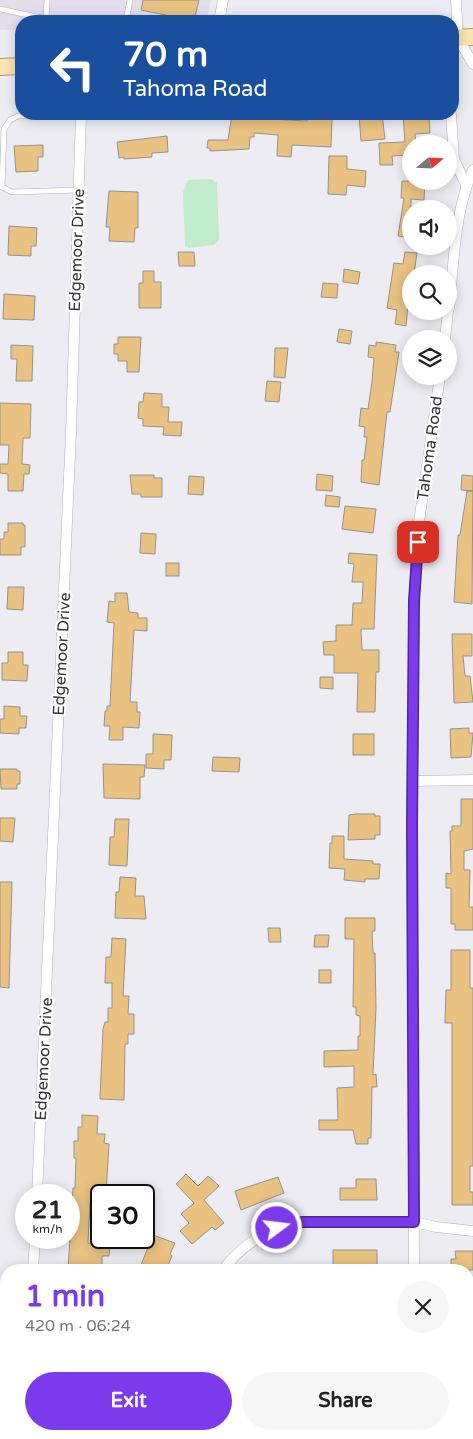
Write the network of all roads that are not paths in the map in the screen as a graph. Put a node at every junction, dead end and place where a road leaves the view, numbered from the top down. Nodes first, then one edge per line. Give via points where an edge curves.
1 (47, 0) edge
2 (130, 0) edge
3 (223, 0) edge
4 (456, 0) edge
5 (0, 9) edge
6 (25, 15) edge
7 (46, 15) edge
8 (127, 15) edge
9 (220, 15) edge
10 (458, 15) edge
11 (459, 22) edge
12 (461, 37) edge
13 (473, 64) edge
14 (15, 67) edge
15 (0, 68) edge
16 (15, 118) edge
17 (81, 120) edge
18 (451, 120) edge
19 (473, 170) edge
20 (466, 186) junction
21 (79, 190) junction
22 (455, 265) edge
23 (439, 385) edge
24 (473, 780) edge
25 (413, 781) junction
26 (38, 1184) edge
27 (414, 1222) junction
28 (473, 1231) edge
29 (34, 1249) edge
30 (33, 1264) edge
31 (229, 1264) edge
32 (414, 1264) edge

1 - 7 lane
2 - 8 lane
3 - 9 street
4 - 10 street
5 - 6 lane
11 - 12 street
12 - 13 street
14 - 15 main road
16 - 21 lane via 4,129 2,187 12,192
17 - 21 street, Edgemoor Drive
18 - 20 street via 454,159
19 - 20 street
20 - 22 street
21 - 26 street, Edgemoor Drive via 72,432
23 - 25 street, Tahoma Road via 416,561
24 - 25 street
25 - 27 street, Tahoma Road
27 - 28 street
27 - 31 street via 319,1221 288,1224 255,1239
27 - 32 street, Tahoma Road
29 - 30 street

